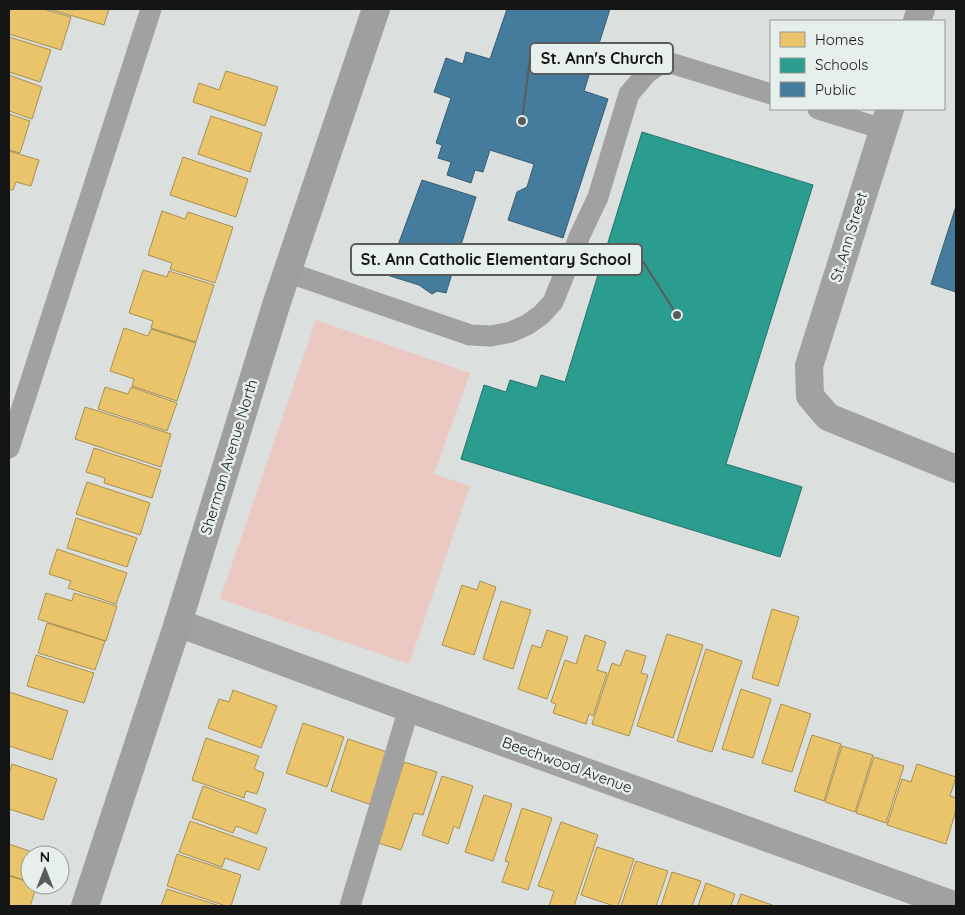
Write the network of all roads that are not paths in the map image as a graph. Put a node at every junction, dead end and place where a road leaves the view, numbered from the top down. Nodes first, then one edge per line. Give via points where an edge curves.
1 (151, 9) edge
2 (376, 9) edge
3 (770, 94) edge
4 (825, 110) edge
5 (887, 119) edge
6 (287, 272) junction
7 (9, 448) edge
8 (956, 469) edge
9 (178, 623) junction
10 (409, 708) junction
11 (86, 906) edge
12 (350, 906) edge
13 (956, 906) edge

1 - 7 lane
2 - 6 street, Sherman Avenue North
3 - 6 lane via 664,61 647,73 629,94 598,197 553,302 541,315 511,332 491,336 470,335
4 - 5 lane
5 - 8 street, St. Ann Street via 809,366 810,396 828,417
6 - 9 street, Sherman Avenue North
9 - 10 street, Beechwood Avenue
9 - 11 street, Sherman Avenue North
10 - 12 lane
10 - 13 street, Beechwood Avenue

